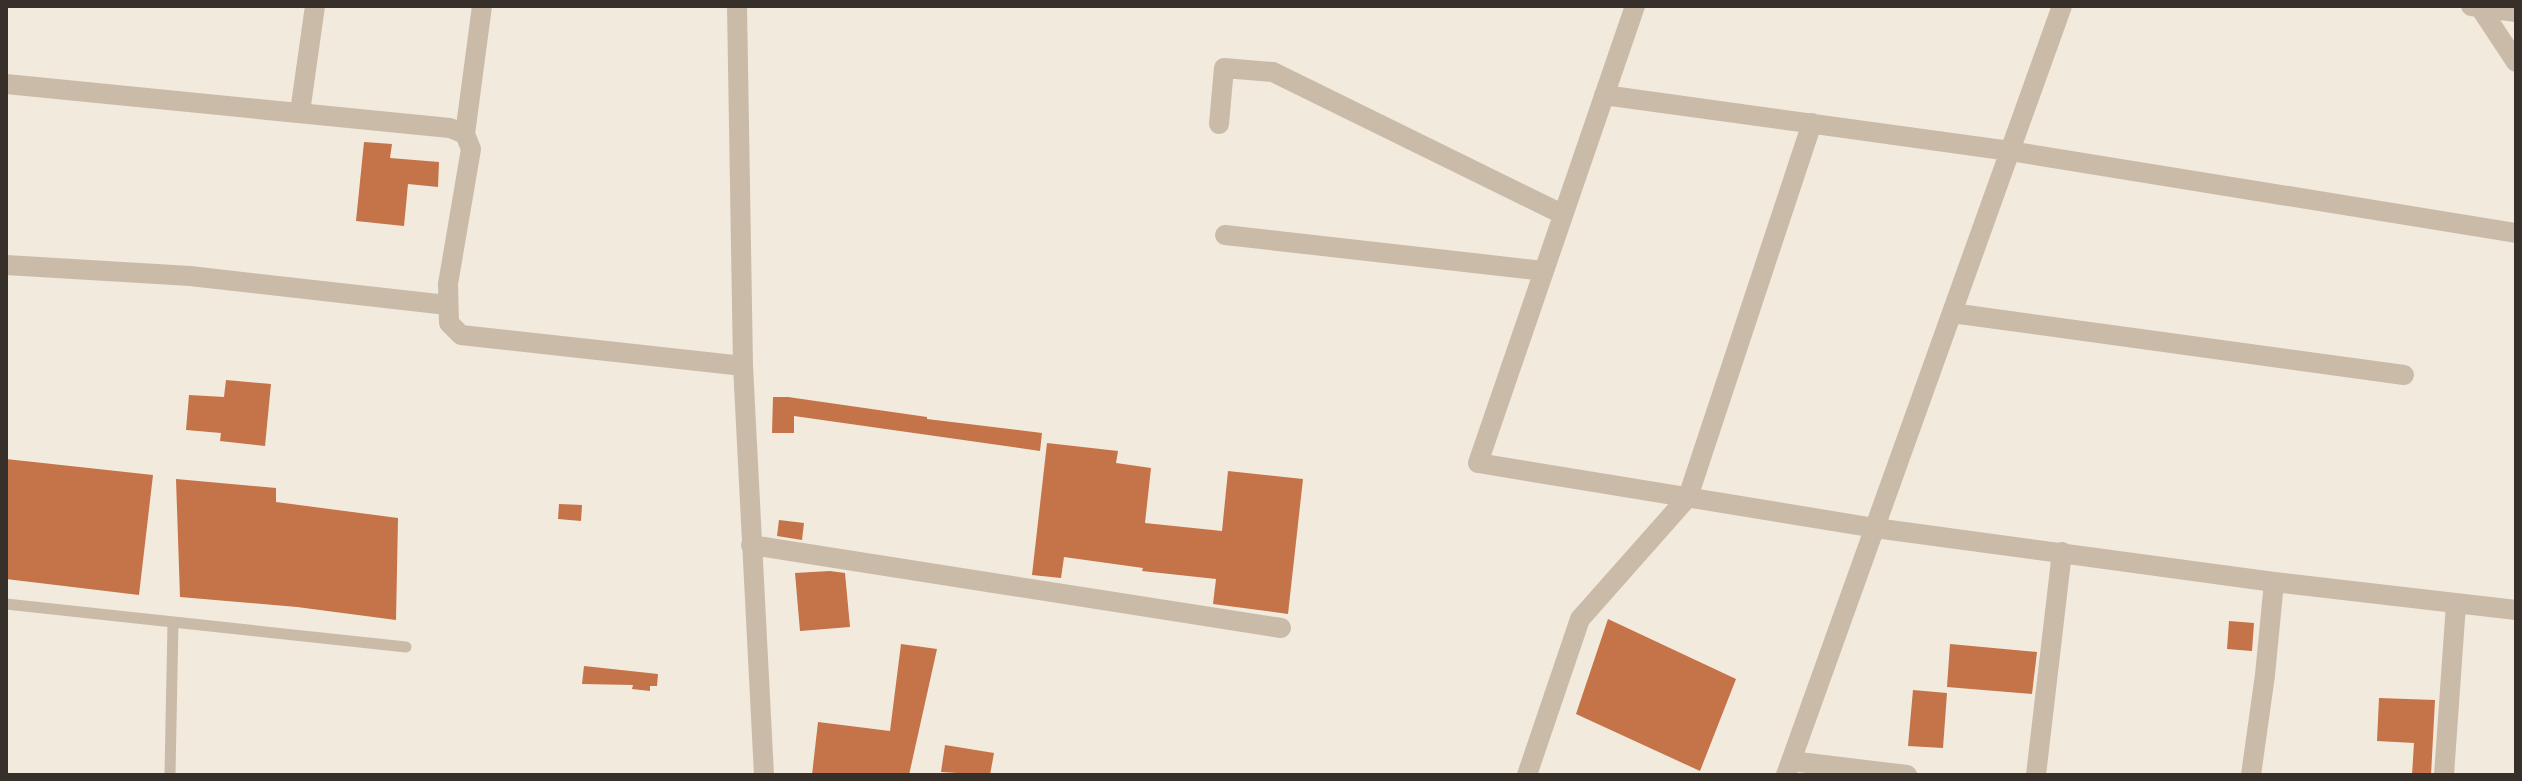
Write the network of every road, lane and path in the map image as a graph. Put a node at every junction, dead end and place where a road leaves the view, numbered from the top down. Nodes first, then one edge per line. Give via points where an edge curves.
1 (315, 6) edge
2 (482, 6) edge
3 (737, 6) edge
4 (1635, 6) edge
5 (2062, 6) edge
6 (2471, 6) edge
7 (2479, 6) edge
8 (2516, 12) edge
9 (2516, 62) edge
10 (6, 84) edge
11 (1604, 95) junction
12 (300, 112) junction
13 (1812, 123) junction
14 (1219, 124) dead end
15 (465, 134) junction
16 (2010, 151) junction
17 (1562, 214) junction
18 (2516, 233) edge
19 (1225, 235) dead end
20 (6, 265) edge
21 (1544, 271) junction
22 (447, 305) junction
23 (1952, 313) junction
24 (743, 366) junction
25 (2404, 375) dead end
26 (1688, 497) junction
27 (1875, 528) junction
28 (751, 545) junction
29 (2062, 552) junction
30 (2274, 582) junction
31 (6, 604) edge
32 (2456, 604) junction
33 (2516, 610) edge
34 (173, 622) junction
35 (1281, 628) dead end
36 (406, 647) dead end
37 (1789, 768) edge
38 (170, 775) edge
39 (764, 775) edge
40 (1527, 775) edge
41 (1907, 775) edge
42 (2036, 775) edge
43 (2251, 775) edge
44 (2444, 775) edge

1 - 12 street
2 - 15 street
3 - 24 street
4 - 11 street
5 - 16 street
6 - 7 street
7 - 8 street
7 - 9 street
10 - 12 street
11 - 13 street
11 - 17 street
12 - 15 street
13 - 16 street
13 - 26 street
14 - 17 street via 1224,68 1273,72
15 - 22 street via 471,149
16 - 18 street
16 - 23 street
17 - 21 street
19 - 21 street
20 - 22 street via 190,276
21 - 26 street via 1478,463
22 - 24 street via 449,323 461,335
23 - 25 street
23 - 27 street
24 - 28 street
26 - 27 street
26 - 40 street via 1580,619
27 - 29 street
27 - 37 street
28 - 35 street
28 - 39 street
29 - 30 street
29 - 42 street
30 - 32 street
30 - 43 street
31 - 34 lane
32 - 33 street
32 - 44 street
34 - 36 lane
34 - 38 lane
37 - 41 street

